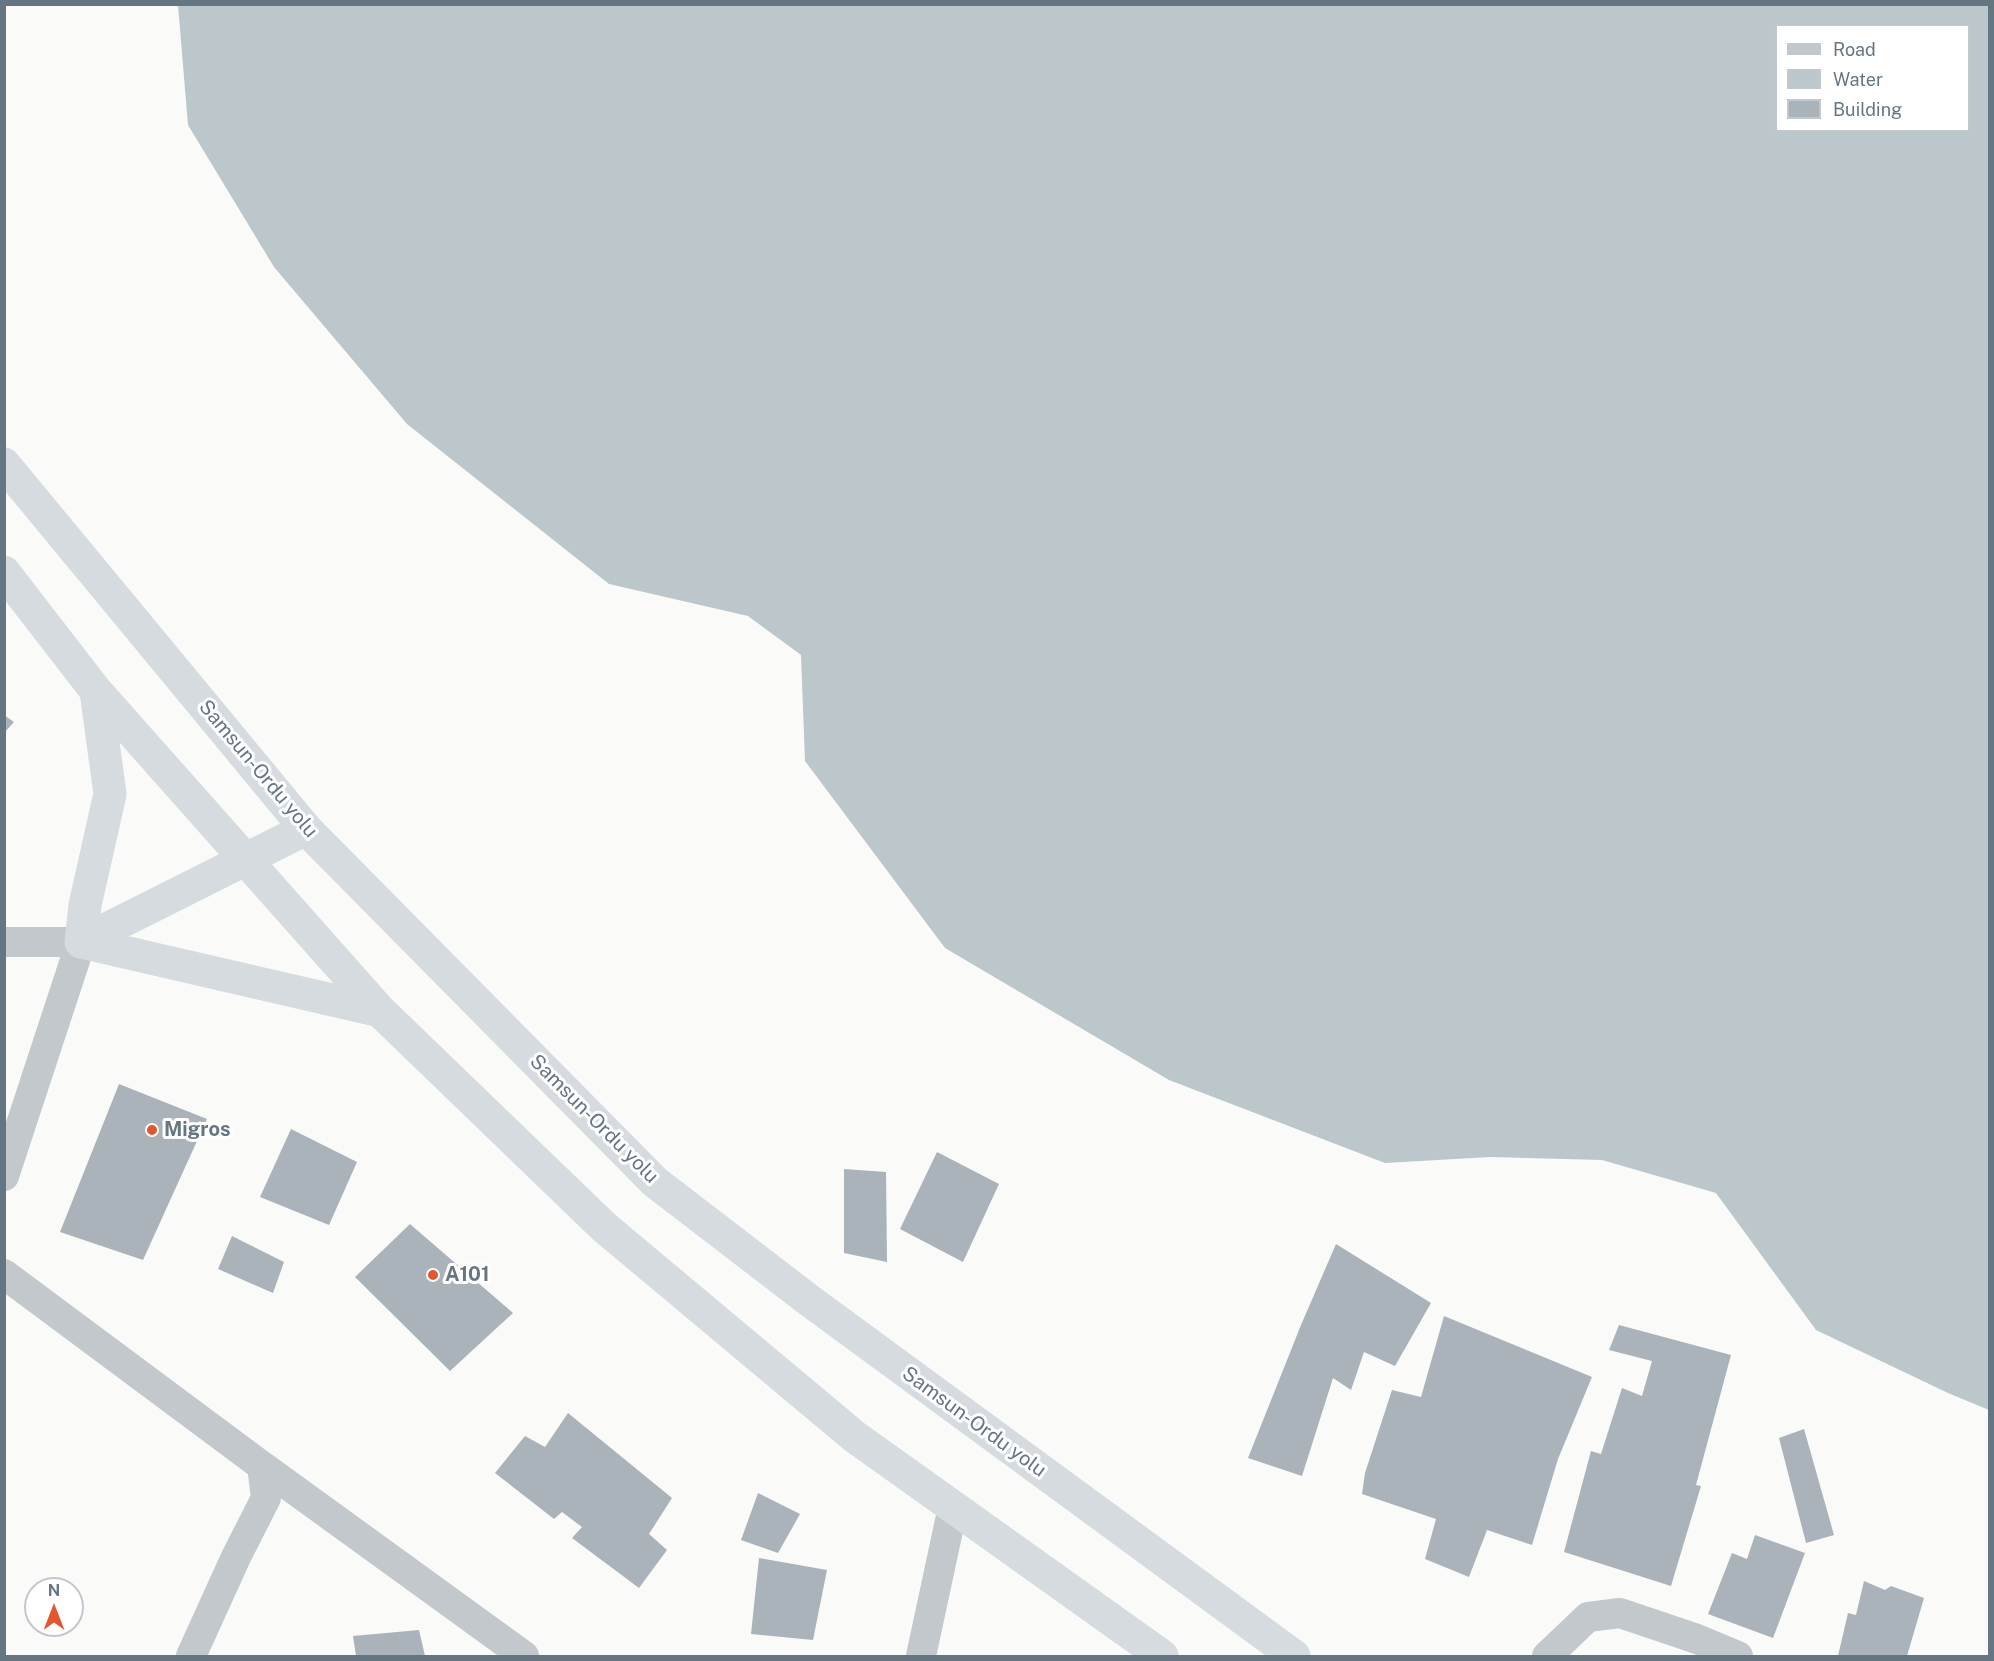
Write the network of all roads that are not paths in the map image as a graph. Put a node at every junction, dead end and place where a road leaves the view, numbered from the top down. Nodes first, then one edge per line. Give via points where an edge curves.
1 (4, 464) edge
2 (4, 572) edge
3 (96, 691) junction
4 (306, 829) junction
5 (244, 860) junction
6 (4, 942) edge
7 (81, 942) junction
8 (380, 1011) junction
9 (4, 1176) edge
10 (4, 1274) edge
11 (262, 1466) junction
12 (953, 1507) junction
13 (191, 1656) edge
14 (524, 1656) edge
15 (921, 1656) edge
16 (1162, 1656) edge
17 (1294, 1656) edge
18 (1547, 1656) edge
19 (1738, 1656) edge

1 - 4 highway, Samsun-Ordu yolu
2 - 3 highway
3 - 5 highway
3 - 7 highway via 110,794 85,905
4 - 5 highway
4 - 17 highway, Samsun-Ordu yolu via 655,1182
5 - 7 highway
5 - 8 highway
6 - 7 street
7 - 8 highway
7 - 9 street
8 - 12 highway via 604,1227 855,1437
10 - 11 street
11 - 13 street via 266,1498
11 - 14 street
12 - 15 street
12 - 16 highway
18 - 19 street via 1588,1617 1620,1613

